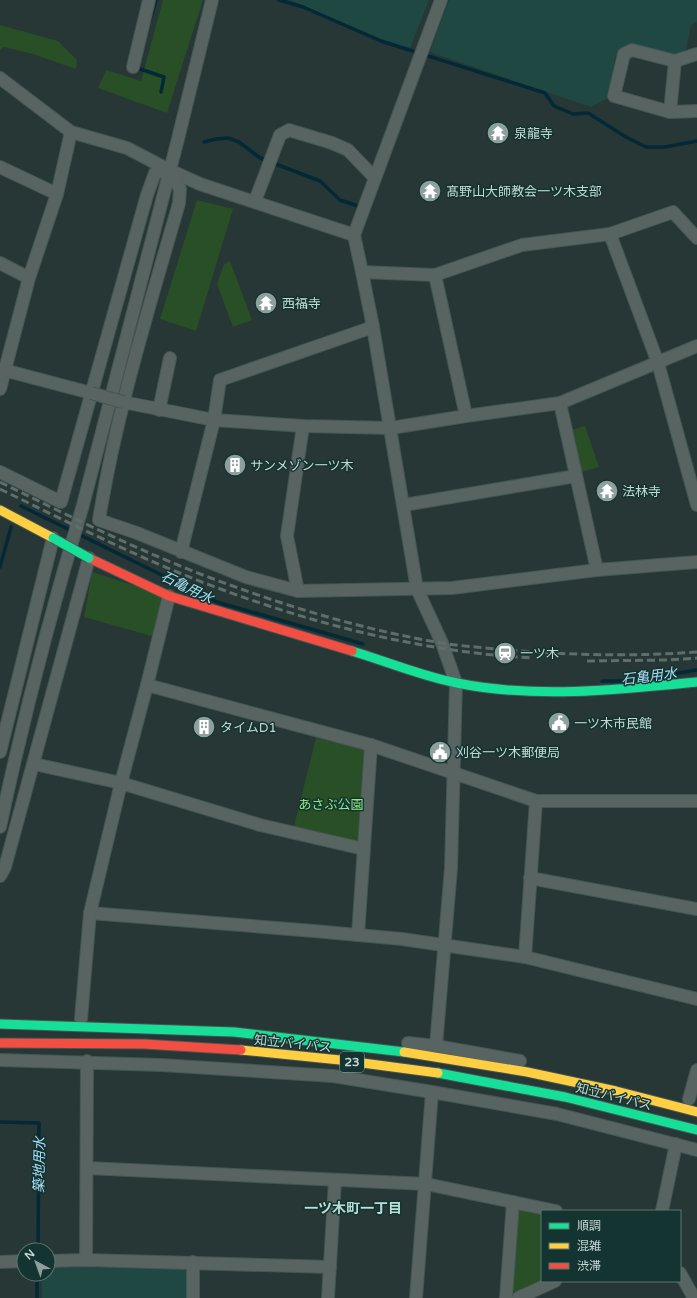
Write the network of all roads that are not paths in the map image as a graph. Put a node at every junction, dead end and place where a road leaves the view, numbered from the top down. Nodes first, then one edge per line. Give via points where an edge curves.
1 (149, 0) edge
2 (212, 0) edge
3 (441, 0) edge
4 (697, 54) edge
5 (675, 61) junction
6 (133, 67) dead end
7 (0, 78) edge
8 (697, 111) edge
9 (670, 112) junction
10 (72, 132) junction
11 (0, 167) edge
12 (169, 170) junction
13 (374, 177) junction
14 (57, 194) junction
15 (255, 201) junction
16 (610, 234) junction
17 (354, 235) junction
18 (697, 238) edge
19 (0, 263) edge
20 (362, 272) junction
21 (436, 275) junction
22 (29, 278) junction
23 (373, 327) junction
24 (697, 346) edge
25 (170, 358) dead end
26 (658, 363) junction
27 (2, 370) edge
28 (0, 389) edge
29 (91, 393) junction
30 (123, 402) junction
31 (560, 403) junction
32 (159, 410) junction
33 (466, 416) junction
34 (214, 420) junction
35 (303, 426) junction
36 (391, 428) junction
37 (0, 472) edge
38 (576, 476) junction
39 (695, 490) edge
40 (404, 505) junction
41 (697, 505) edge
42 (0, 510) edge
43 (53, 538) junction
44 (181, 552) junction
45 (90, 558) junction
46 (697, 562) edge
47 (598, 570) junction
48 (418, 589) junction
49 (298, 591) junction
50 (169, 596) junction
51 (697, 682) edge
52 (456, 683) junction
53 (147, 685) junction
54 (371, 745) junction
55 (0, 752) edge
56 (34, 764) junction
57 (454, 775) junction
58 (121, 784) junction
59 (536, 801) junction
60 (697, 801) edge
61 (0, 827) edge
62 (364, 849) junction
63 (0, 876) edge
64 (530, 878) junction
65 (697, 909) edge
66 (90, 913) junction
67 (358, 935) junction
68 (445, 946) junction
69 (525, 957) junction
70 (697, 999) edge
71 (0, 1019) edge
72 (81, 1019) junction
73 (0, 1024) edge
74 (0, 1043) edge
75 (436, 1046) junction
76 (0, 1060) edge
77 (87, 1061) junction
78 (697, 1070) edge
79 (432, 1092) junction
80 (693, 1101) edge
81 (697, 1112) edge
82 (697, 1130) edge
83 (676, 1144) junction
84 (697, 1150) edge
85 (87, 1168) junction
86 (336, 1180) junction
87 (426, 1184) junction
88 (514, 1202) junction
89 (551, 1210) edge
90 (662, 1210) edge
91 (86, 1260) junction
92 (16, 1261) edge
93 (56, 1261) edge
94 (0, 1262) edge
95 (193, 1262) junction
96 (330, 1266) junction
97 (681, 1275) edge
98 (553, 1282) edge
99 (193, 1298) edge
100 (328, 1298) edge
101 (416, 1298) edge
102 (506, 1298) edge
103 (518, 1298) edge
104 (694, 1298) edge

1 - 6 street
2 - 12 street
3 - 13 street
4 - 5 street
5 - 9 street
5 - 9 street via 632,50 624,54 614,96
7 - 10 street
8 - 9 street
10 - 12 street via 127,148
10 - 14 street
11 - 14 street
12 - 15 street via 200,184
12 - 29 street via 155,173 147,195
12 - 30 street via 180,188 179,203
12 - 61 street via 83,505 58,592
13 - 15 street via 348,150 289,130 280,135
13 - 17 street
14 - 22 street
15 - 17 street
16 - 18 street via 673,212
16 - 21 street via 522,245
16 - 26 street
17 - 20 street
19 - 22 street
20 - 21 street
20 - 23 street
21 - 33 street
22 - 27 street
23 - 34 street via 220,380
23 - 36 street
24 - 26 street
25 - 32 street
26 - 31 street
26 - 39 street
27 - 28 street
27 - 29 street
29 - 30 street, bridge
29 - 37 street via 61,502
30 - 32 street
30 - 44 street via 99,520
31 - 33 street
31 - 38 street
32 - 34 street
33 - 36 street
34 - 35 street
34 - 44 street
35 - 36 street
35 - 49 street via 287,536
36 - 40 street
38 - 40 street
38 - 47 street
39 - 41 street
40 - 48 street
42 - 43 main road
43 - 45 main road, bridge
43 - 55 street
44 - 49 street via 246,577
45 - 50 main road
45 - 56 street
46 - 47 street
47 - 48 street via 452,588
48 - 49 street
48 - 52 street via 442,643
50 - 52 main road
50 - 53 street
51 - 52 main road via 628,689 526,691
52 - 57 street
53 - 54 street
53 - 58 street
54 - 57 street
54 - 62 street
56 - 58 street
56 - 63 street via 5,867
57 - 59 street
57 - 68 street
58 - 62 street via 260,825
58 - 66 street
59 - 60 street
59 - 64 street
62 - 67 street
64 - 65 street
64 - 69 street
66 - 67 street
66 - 72 street
67 - 68 street
68 - 69 street
68 - 75 street
69 - 70 street
71 - 72 street
72 - 75 street via 225,1026
73 - 81 main road, 知立バイパス / 23 via 234,1032 404,1052 527,1072
74 - 82 main road, 知立バイパス / 23 via 228,1049 348,1061 521,1088
75 - 80 street via 582,1073
76 - 77 street
77 - 79 street via 333,1076
77 - 85 street
78 - 80 street
79 - 83 street via 557,1114
79 - 87 street
83 - 84 street
83 - 90 street
85 - 86 street
85 - 91 street
86 - 87 street
86 - 96 street
87 - 88 street
87 - 101 street
88 - 89 street
88 - 102 street
91 - 93 street
91 - 95 street
92 - 94 street
95 - 96 street
95 - 99 street
96 - 100 street
97 - 104 street
98 - 103 street

